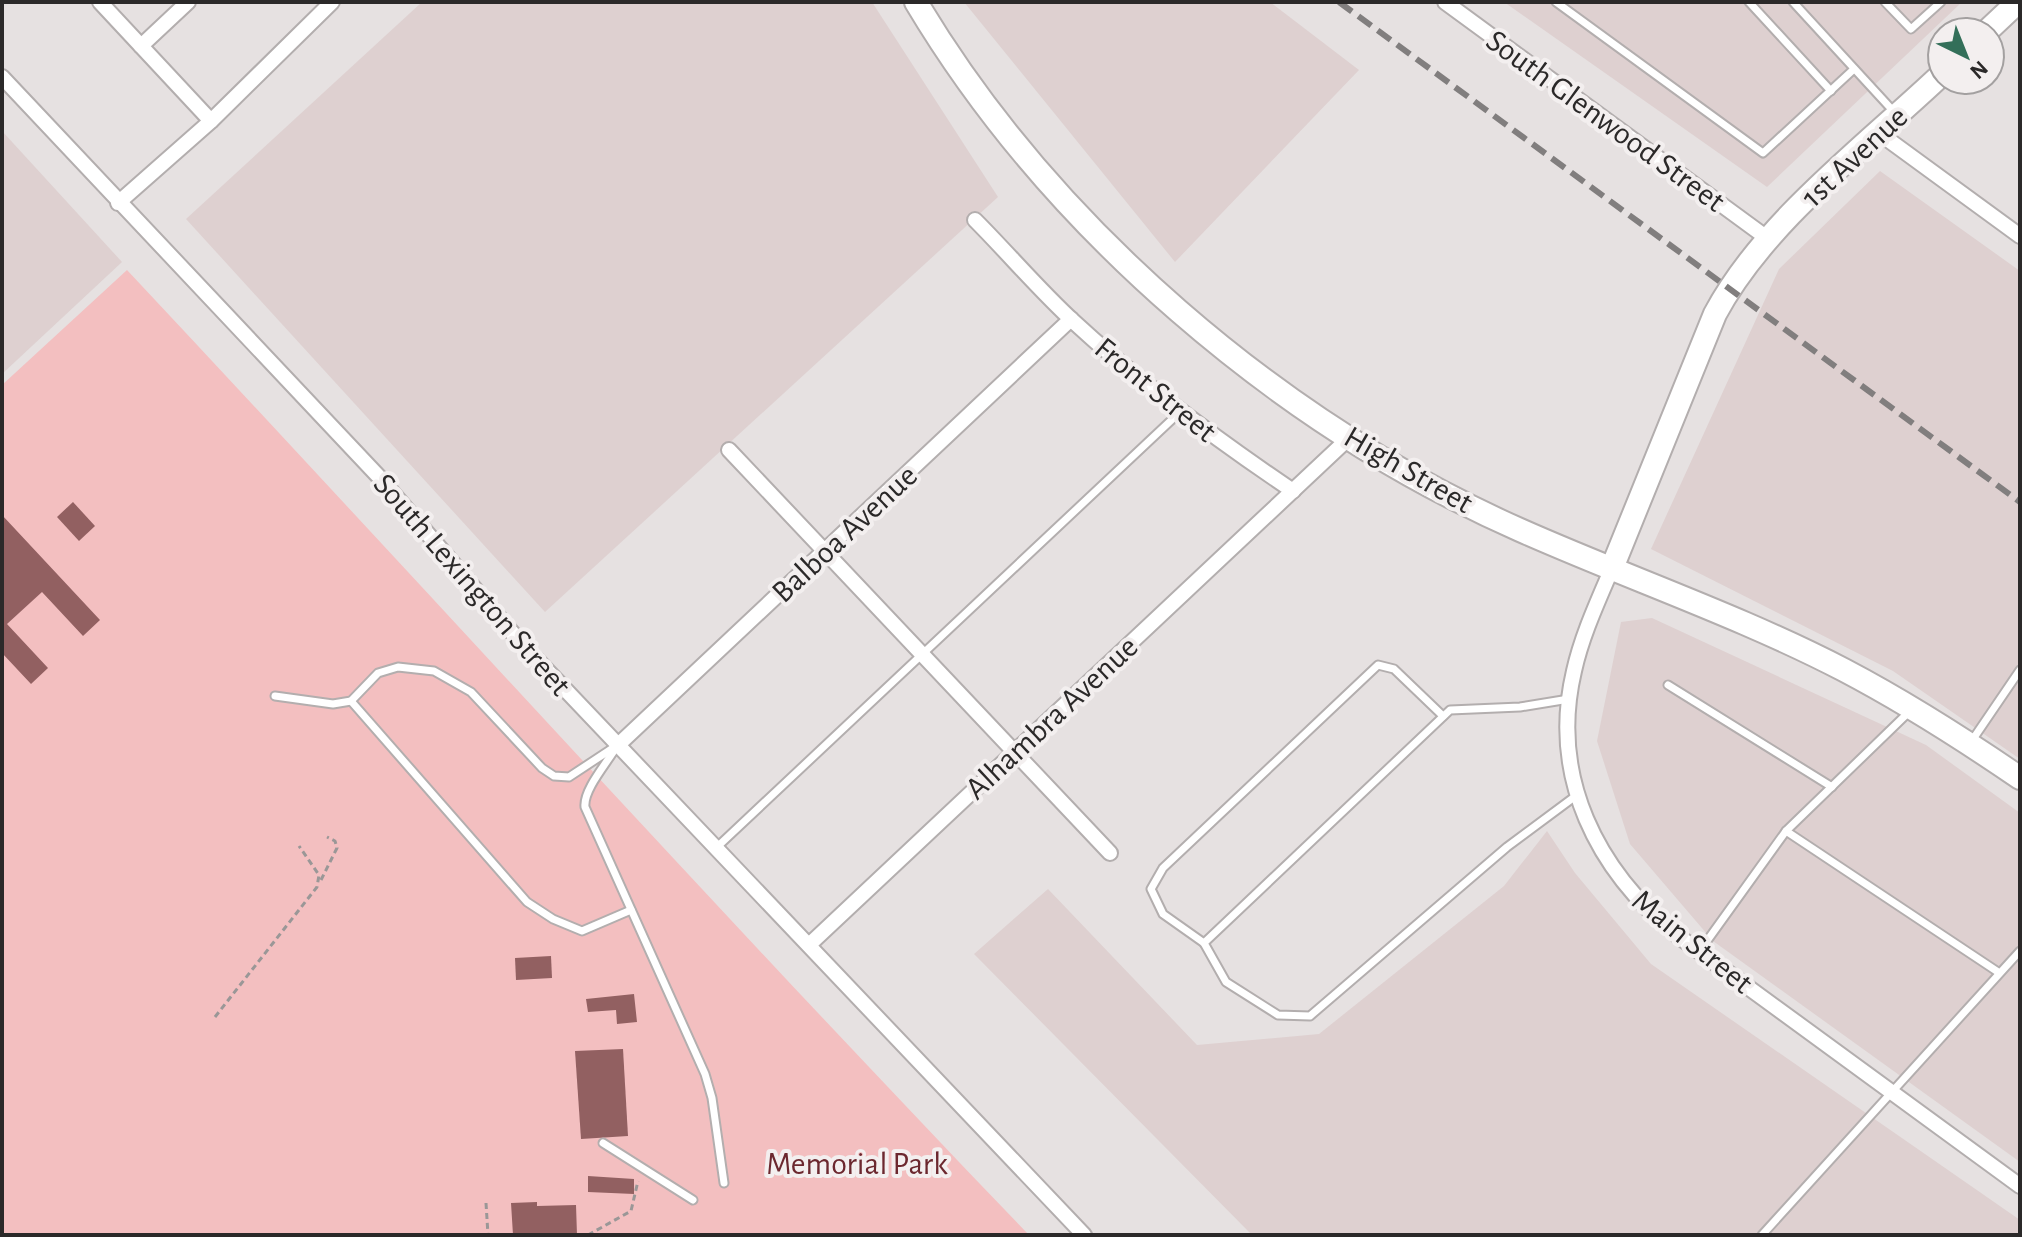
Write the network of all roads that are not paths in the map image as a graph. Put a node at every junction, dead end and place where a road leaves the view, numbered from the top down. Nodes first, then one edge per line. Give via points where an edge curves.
1 (100, 2) edge
2 (188, 2) edge
3 (332, 2) edge
4 (916, 2) edge
5 (1445, 2) edge
6 (1556, 2) edge
7 (1749, 2) edge
8 (1793, 2) edge
9 (1941, 2) edge
10 (1888, 3) edge
11 (141, 46) junction
12 (1854, 69) junction
13 (2, 77) edge
14 (1926, 89) edge
15 (1831, 91) junction
16 (1897, 116) junction
17 (211, 121) junction
18 (1879, 133) junction
19 (118, 203) junction
20 (975, 220) dead end
21 (2020, 236) edge
22 (1767, 238) junction
23 (1071, 319) junction
24 (1180, 412) junction
25 (1350, 437) junction
26 (729, 450) dead end
27 (1293, 491) junction
28 (824, 551) junction
29 (1612, 568) junction
30 (923, 655) junction
31 (2020, 670) edge
32 (1668, 685) dead end
33 (275, 696) dead end
34 (1569, 699) junction
35 (351, 701) junction
36 (1913, 709) junction
37 (1443, 716) junction
38 (1970, 744) junction
39 (617, 746) junction
40 (1014, 752) junction
41 (2020, 778) edge
42 (1832, 787) junction
43 (1577, 795) junction
44 (1786, 831) junction
45 (716, 848) junction
46 (1110, 853) dead end
47 (631, 910) junction
48 (1204, 943) junction
49 (810, 944) junction
50 (2020, 951) edge
51 (1699, 952) junction
52 (1998, 972) junction
53 (1889, 1092) junction
54 (603, 1143) dead end
55 (724, 1183) dead end
56 (2020, 1186) edge
57 (693, 1200) dead end
58 (1084, 1235) edge
59 (1762, 1235) edge

1 - 11 street
2 - 11 street
3 - 17 street
4 - 25 main road, High Street via 988,110 1143,280 1255,371
5 - 22 street, South Glenwood Street
6 - 15 lane via 1763,153
7 - 15 lane
8 - 12 lane
9 - 10 lane via 1911,29
11 - 17 street
12 - 15 lane
12 - 16 lane
13 - 19 street, South Lexington Street
14 - 16 main road, 1st Avenue
16 - 18 main road, 1st Avenue
17 - 19 street
18 - 21 street
18 - 22 main road, 1st Avenue
19 - 39 street, South Lexington Street via 380,478 467,584
20 - 23 street, Front Street
22 - 29 main road, Main Street via 1715,314
23 - 24 street, Front Street
23 - 28 street, Balboa Avenue
24 - 27 street, Front Street
24 - 30 lane
25 - 27 street
25 - 29 main road, High Street via 1519,530
26 - 28 street
27 - 40 street, Alhambra Avenue
28 - 30 street
28 - 39 street, Balboa Avenue
29 - 34 street, Main Street via 1578,652
29 - 36 main road, High Street via 1842,669
30 - 40 street
30 - 45 lane
31 - 38 lane
32 - 42 lane
33 - 35 lane via 333,704
34 - 37 lane via 1450,710
34 - 43 street, Main Street
35 - 39 lane via 378,673 418,667 460,684 554,776 569,777
35 - 47 lane via 527,902 582,931
36 - 38 main road, High Street
36 - 42 lane
37 - 48 lane
37 - 48 lane via 1394,669 1378,665 1185,847 1151,889 1163,914
38 - 41 main road, High Street
39 - 45 street, South Lexington Street
39 - 47 lane via 583,797
40 - 46 street
40 - 49 street, Alhambra Avenue
42 - 44 lane
43 - 48 lane via 1507,847 1310,1016 1278,1015 1226,982
43 - 51 street, Main Street via 1615,874 1655,917
44 - 51 lane
44 - 52 lane
45 - 49 street, South Lexington Street
47 - 55 lane via 705,1074
49 - 58 street, South Lexington Street
50 - 52 lane
51 - 53 street, Main Street
52 - 53 lane
53 - 56 street, Main Street
53 - 59 lane
54 - 57 lane

